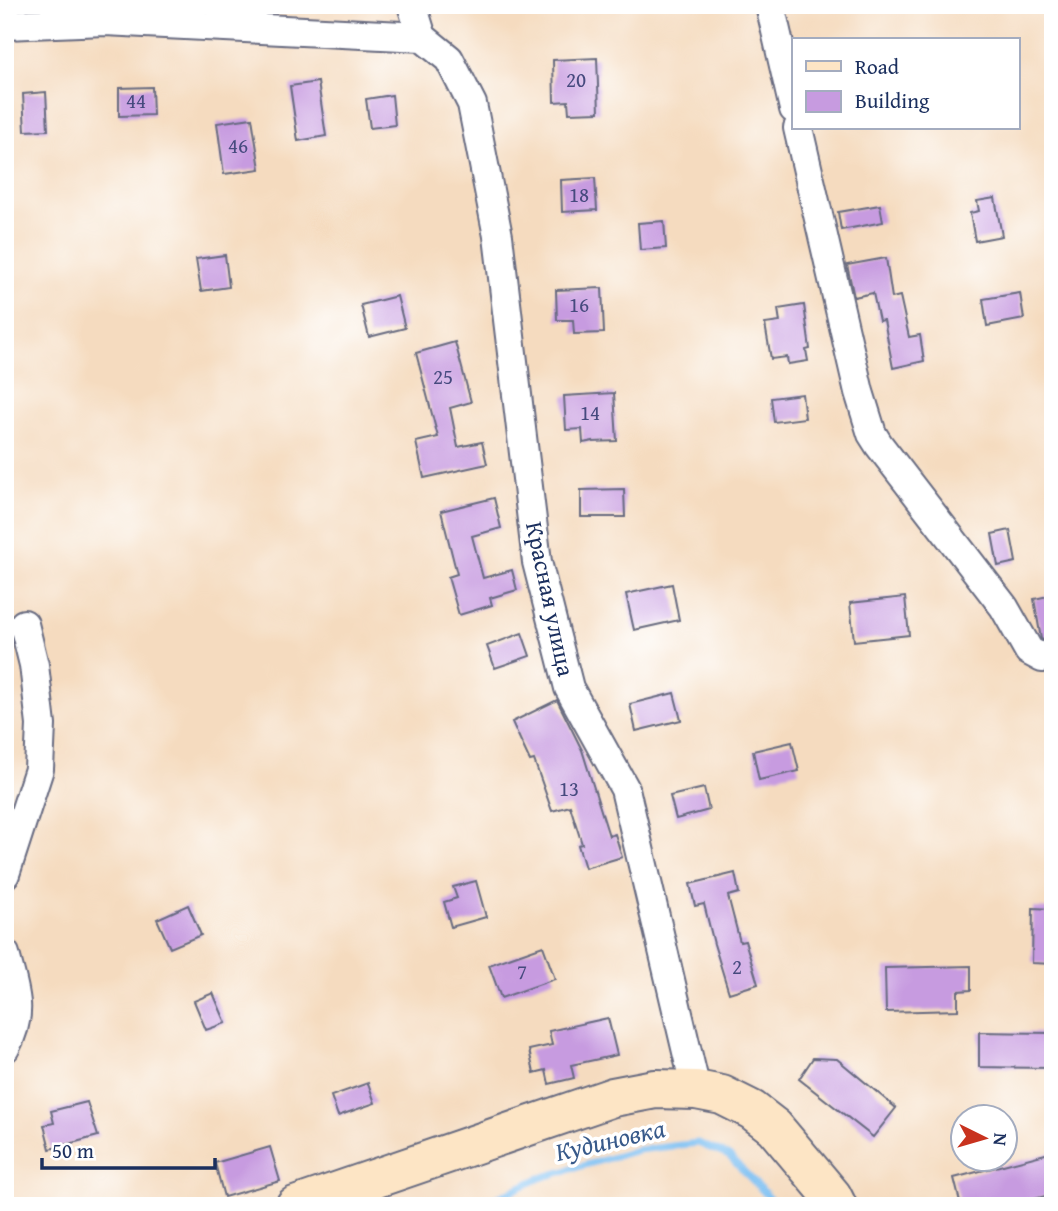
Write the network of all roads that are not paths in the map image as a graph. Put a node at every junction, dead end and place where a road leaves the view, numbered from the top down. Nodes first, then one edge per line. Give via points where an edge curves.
1 (412, 5) edge
2 (770, 5) edge
3 (113, 13) edge
4 (5, 25) edge
5 (422, 37) junction
6 (792, 100) edge
7 (798, 130) edge
8 (24, 624) dead end
9 (1053, 657) edge
10 (5, 874) edge
11 (5, 954) edge
12 (5, 1048) edge
13 (696, 1090) junction
14 (295, 1206) edge
15 (837, 1206) edge

1 - 5 street
2 - 6 street
3 - 4 street
3 - 5 street
5 - 13 street, Красная улица via 449,59 472,104 498,236 537,562 569,688 625,789
7 - 9 street via 872,434 1004,607 1029,651 1042,658
8 - 10 street via 41,725 39,769
11 - 12 street via 18,1007
13 - 14 main road via 655,1089 613,1097
13 - 15 main road via 722,1095 774,1127

